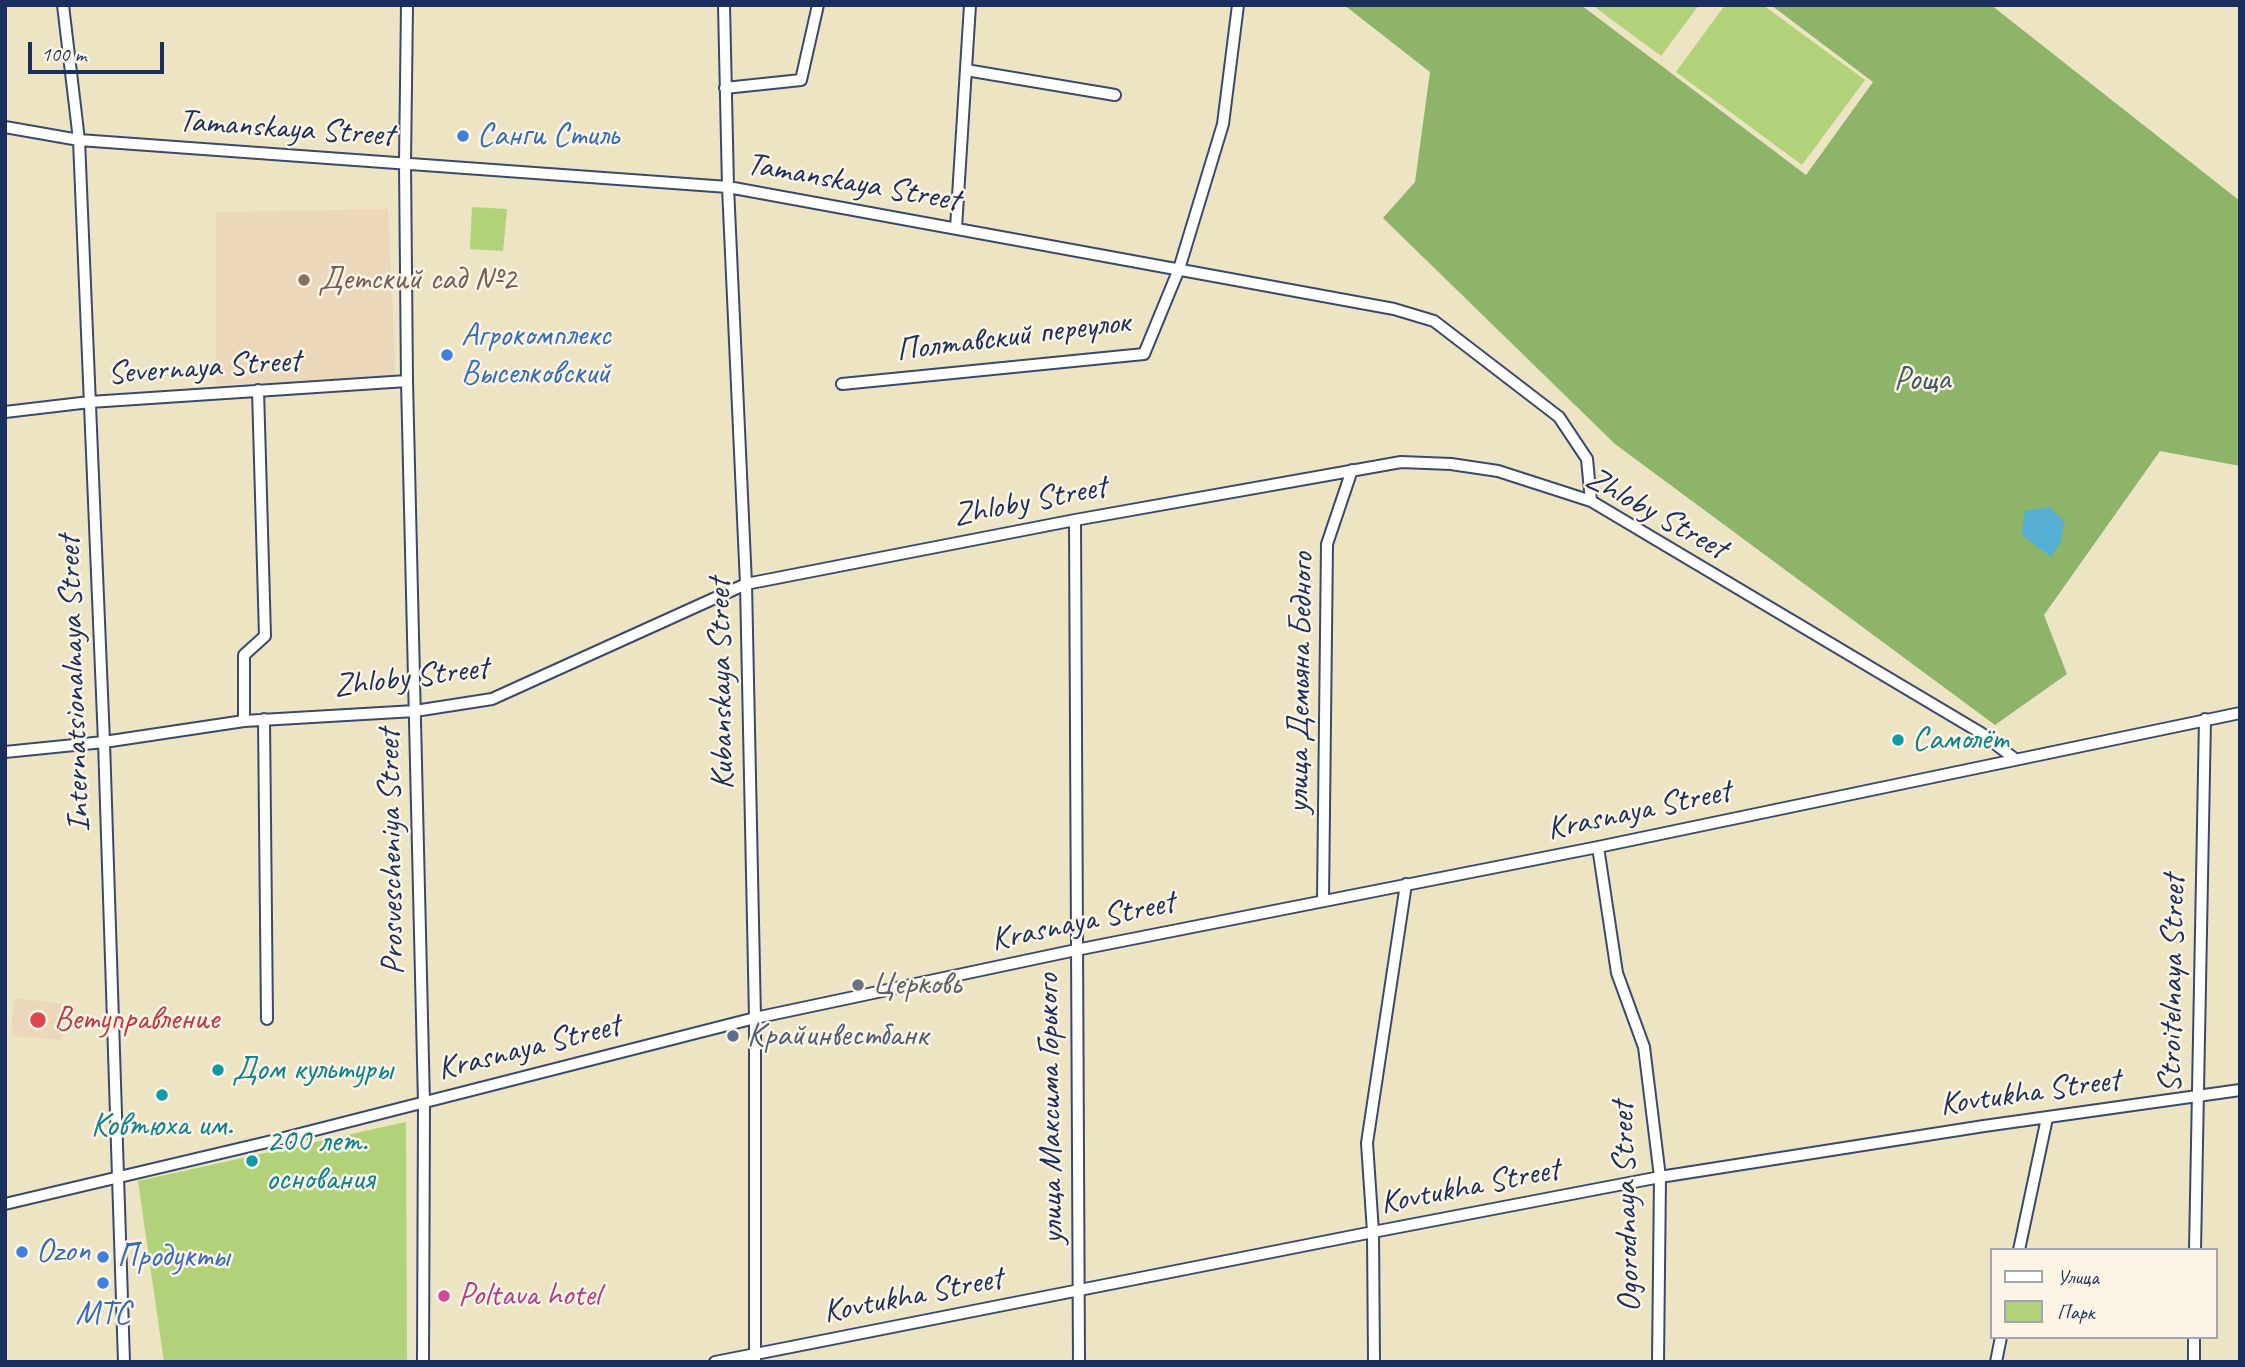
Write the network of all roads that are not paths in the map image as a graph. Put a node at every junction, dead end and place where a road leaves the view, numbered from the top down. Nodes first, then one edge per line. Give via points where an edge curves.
1 (63, 5) edge
2 (407, 5) edge
3 (724, 5) edge
4 (818, 5) edge
5 (970, 5) edge
6 (1238, 5) edge
7 (966, 70) junction
8 (725, 89) junction
9 (1115, 95) dead end
10 (5, 127) edge
11 (79, 140) junction
12 (405, 163) junction
13 (728, 187) junction
14 (956, 228) junction
15 (1179, 269) junction
16 (408, 381) junction
17 (842, 384) dead end
18 (258, 390) junction
19 (90, 402) junction
20 (5, 412) edge
21 (1352, 470) junction
22 (1591, 502) junction
23 (1075, 520) junction
24 (746, 584) junction
25 (415, 711) junction
26 (2240, 713) edge
27 (264, 719) junction
28 (2204, 719) junction
29 (244, 721) junction
30 (104, 742) junction
31 (5, 752) edge
32 (2015, 759) junction
33 (1598, 847) junction
34 (1406, 884) junction
35 (1322, 900) junction
36 (1076, 950) junction
37 (755, 1018) junction
38 (267, 1019) dead end
39 (2240, 1090) edge
40 (2197, 1095) junction
41 (424, 1102) junction
42 (2047, 1118) junction
43 (1660, 1177) junction
44 (117, 1179) junction
45 (5, 1204) edge
46 (1373, 1232) junction
47 (2019, 1248) edge
48 (2195, 1248) edge
49 (1079, 1289) junction
50 (2001, 1339) edge
51 (2194, 1339) edge
52 (755, 1358) edge
53 (124, 1362) edge
54 (423, 1362) edge
55 (715, 1362) edge
56 (1079, 1362) edge
57 (1374, 1362) edge
58 (1658, 1362) edge
59 (1996, 1362) edge
60 (2193, 1362) edge

1 - 11 street, Internatsionalnaya Street
2 - 12 street, Prosvescheniya Street
3 - 8 street, Kubanskaya Street
4 - 8 street via 801,80
5 - 7 street
6 - 15 street via 1223,124
7 - 9 street
7 - 14 street
8 - 13 street, Kubanskaya Street
10 - 11 street, Tamanskaya Street
11 - 12 street, Tamanskaya Street
11 - 19 street, Internatsionalnaya Street
12 - 13 street, Tamanskaya Street
12 - 16 street, Prosvescheniya Street
13 - 14 street, Tamanskaya Street
13 - 24 street, Kubanskaya Street
14 - 15 street, Tamanskaya Street
15 - 17 street, Полтавский переулок via 1144,354
15 - 22 street, Tamanskaya Street via 1394,309 1434,321 1559,417 1587,459
16 - 18 street, Severnaya Street
16 - 25 street, Prosvescheniya Street
18 - 19 street, Severnaya Street
18 - 29 street via 265,636 244,655
19 - 20 street, Severnaya Street
19 - 30 street, Internatsionalnaya Street
21 - 22 street, Zhloby Street via 1401,463 1451,464 1498,471
21 - 23 street, Zhloby Street
21 - 35 street, улица Демьяна Бедного via 1328,544
22 - 32 street, Zhloby Street via 1981,733
23 - 24 street, Zhloby Street
23 - 36 street, улица Максима Горького
24 - 25 street, Zhloby Street via 492,699
24 - 37 street, Kubanskaya Street
25 - 27 street, Zhloby Street
25 - 41 street, Prosvescheniya Street
26 - 28 street, Krasnaya Street
27 - 29 street, Zhloby Street
27 - 38 street
28 - 32 street, Krasnaya Street
28 - 40 street, Stroitelnaya Street
29 - 30 street, Zhloby Street
30 - 31 street, Zhloby Street
30 - 44 street, Internatsionalnaya Street
32 - 33 street, Krasnaya Street
33 - 34 street, Krasnaya Street
33 - 43 street, Ogorodnaya Street via 1617,972 1644,1047
34 - 35 street, Krasnaya Street
34 - 46 street via 1367,1143
35 - 36 street, Krasnaya Street
36 - 37 street, Krasnaya Street
36 - 49 street, улица Максима Горького
37 - 41 street, Krasnaya Street
37 - 52 street, Kubanskaya Street
39 - 40 street, Kovtukha Street
40 - 42 street, Kovtukha Street
40 - 48 street, Stroitelnaya Street
41 - 44 street, Krasnaya Street
41 - 54 street, Prosvescheniya Street
42 - 43 street, Kovtukha Street
42 - 47 street
43 - 46 street, Kovtukha Street
43 - 58 street, Ogorodnaya Street
44 - 45 street, Krasnaya Street
44 - 53 street, Internatsionalnaya Street
46 - 49 street, Kovtukha Street
46 - 57 street
49 - 52 street, Kovtukha Street
49 - 56 street, улица Максима Горького
50 - 59 street
51 - 60 street
52 - 55 street, Kovtukha Street

